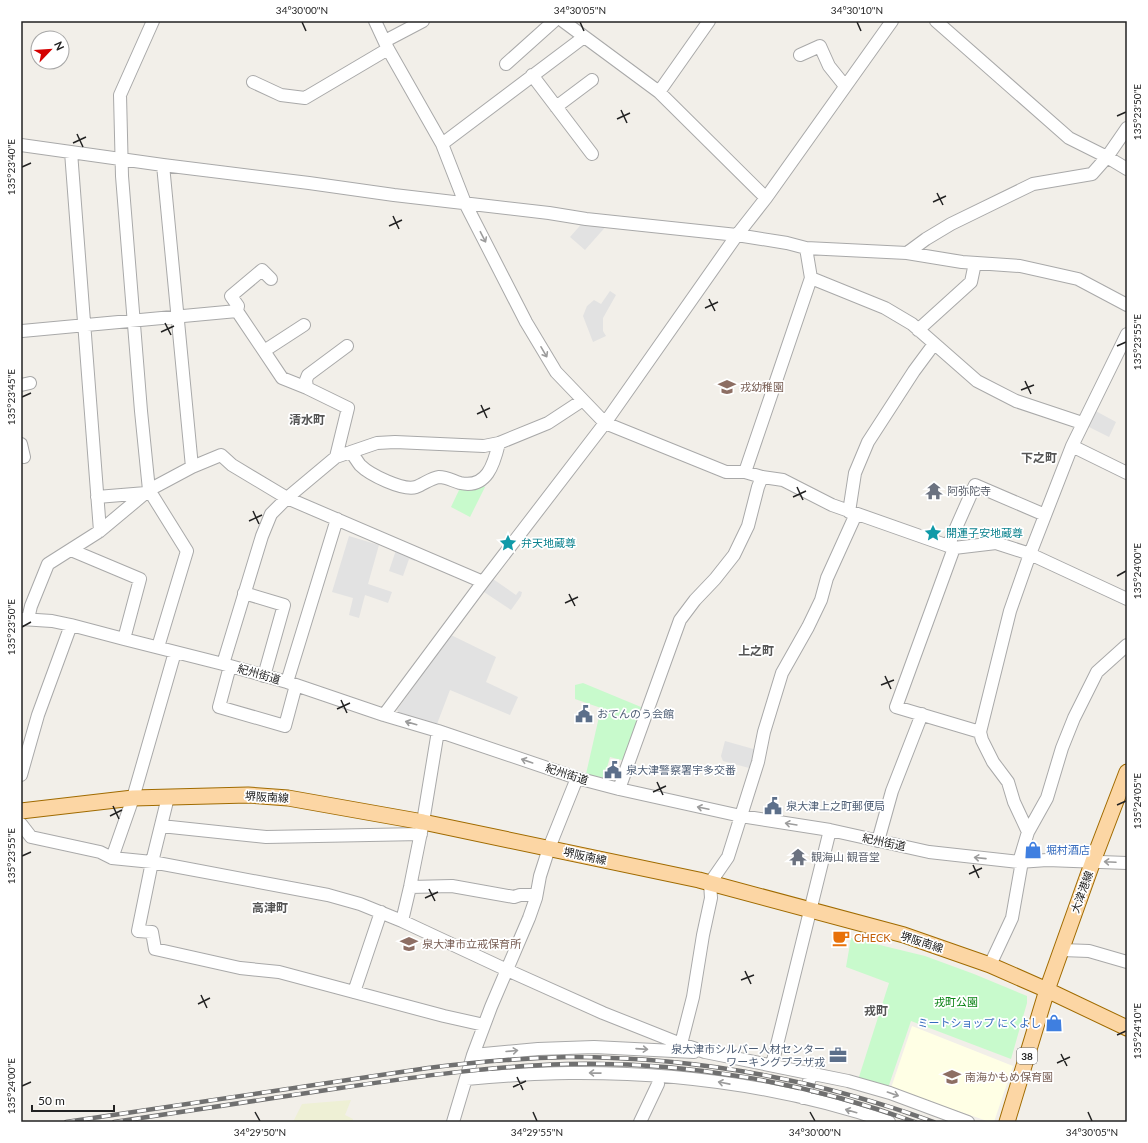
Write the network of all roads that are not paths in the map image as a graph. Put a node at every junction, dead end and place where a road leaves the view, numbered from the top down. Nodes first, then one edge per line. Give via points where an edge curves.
1 (153, 21) edge
2 (374, 21) edge
3 (423, 21) edge
4 (554, 21) edge
5 (563, 21) edge
6 (709, 21) edge
7 (892, 21) edge
8 (936, 21) edge
9 (584, 37) junction
10 (386, 45) junction
11 (800, 55) dead end
12 (506, 64) dead end
13 (532, 75) junction
14 (592, 80) dead end
15 (253, 82) dead end
16 (845, 86) junction
17 (659, 92) junction
18 (556, 106) junction
19 (1127, 128) edge
20 (442, 144) junction
21 (21, 145) edge
22 (71, 152) junction
23 (592, 154) dead end
24 (1107, 157) junction
25 (121, 159) junction
26 (163, 165) junction
27 (1127, 169) edge
28 (766, 198) junction
29 (465, 202) junction
30 (737, 235) junction
31 (806, 248) junction
32 (907, 253) junction
33 (975, 263) junction
34 (811, 278) junction
35 (271, 279) dead end
36 (1127, 304) edge
37 (237, 311) junction
38 (177, 317) junction
39 (133, 321) junction
40 (83, 325) junction
41 (304, 325) dead end
42 (918, 330) junction
43 (22, 331) edge
44 (1127, 334) edge
45 (934, 344) junction
46 (347, 346) dead end
47 (264, 351) junction
48 (307, 388) junction
49 (583, 400) junction
50 (605, 423) junction
51 (1082, 423) junction
52 (499, 443) junction
53 (21, 444) edge
54 (1072, 446) junction
55 (351, 452) junction
56 (24, 457) dead end
57 (336, 458) junction
58 (192, 467) junction
59 (745, 472) junction
60 (1127, 473) edge
61 (762, 478) junction
62 (147, 492) junction
63 (97, 497) junction
64 (287, 498) junction
65 (852, 513) junction
66 (1045, 516) junction
67 (337, 519) junction
68 (100, 530) junction
69 (951, 547) junction
70 (71, 550) junction
71 (1030, 554) junction
72 (483, 582) junction
73 (244, 593) junction
74 (1127, 600) edge
75 (24, 619) edge
76 (71, 625) junction
77 (124, 639) junction
78 (1127, 646) edge
79 (158, 647) junction
80 (175, 652) junction
81 (227, 665) junction
82 (264, 676) junction
83 (292, 684) junction
84 (922, 714) junction
85 (384, 715) junction
86 (438, 731) junction
87 (980, 732) junction
88 (1127, 772) edge
89 (21, 775) edge
90 (577, 778) junction
91 (619, 790) junction
92 (168, 797) junction
93 (133, 798) junction
94 (21, 811) edge
95 (741, 816) junction
96 (21, 824) edge
97 (161, 826) junction
98 (422, 828) junction
99 (830, 830) junction
100 (1028, 832) junction
101 (878, 841) junction
102 (549, 848) junction
103 (112, 858) junction
104 (1093, 861) junction
105 (152, 862) junction
106 (1019, 862) junction
107 (1127, 863) edge
108 (710, 883) junction
109 (410, 887) junction
110 (536, 895) junction
111 (810, 910) junction
112 (381, 912) junction
113 (402, 921) junction
114 (1062, 950) junction
115 (1127, 962) edge
116 (990, 965) junction
117 (507, 970) junction
118 (1047, 990) junction
119 (354, 992) junction
120 (484, 1025) junction
121 (1127, 1028) edge
122 (681, 1044) junction
123 (705, 1052) junction
124 (473, 1055) junction
125 (772, 1065) junction
126 (812, 1073) junction
127 (465, 1084) junction
128 (658, 1084) dead end
129 (803, 1098) junction
130 (453, 1122) edge
131 (640, 1122) edge
132 (889, 1122) edge
133 (968, 1122) edge
134 (1008, 1122) edge

1 - 25 street via 120,95
2 - 10 street
3 - 10 street
4 - 12 street
5 - 9 street
6 - 17 street
7 - 16 street
8 - 24 street via 1069,138
9 - 13 street
9 - 17 street
10 - 15 street via 305,98 281,95
10 - 20 street
11 - 16 street via 820,46 828,66
13 - 18 street
13 - 20 street
14 - 18 street
16 - 28 street
17 - 28 street
18 - 23 street
19 - 24 street
20 - 29 street
21 - 22 street
22 - 25 street
22 - 40 street
24 - 27 street
24 - 32 street via 1092,174 1033,184 951,224
25 - 26 street
25 - 39 street
26 - 29 street
26 - 38 street
28 - 30 street
29 - 30 street via 586,219
29 -> 49 street via 526,322 552,366
30 - 31 street
30 - 50 street
31 - 32 street
31 - 34 street
32 - 33 street
33 - 36 street via 1020,266 1078,279
33 - 42 street via 972,282
34 - 42 street via 885,308
34 - 59 street
35 - 37 street via 262,270 231,296 238,306
37 - 38 street
37 - 47 street
38 - 39 street
38 - 58 street
39 - 40 street
39 - 62 street
40 - 43 street
40 - 63 street
41 - 47 street
42 - 45 street
44 - 51 street
45 - 51 street via 977,381 1016,401
45 - 65 street via 868,442 855,473
46 - 48 street via 308,375
47 - 48 street via 282,378
48 - 57 street via 348,408
49 - 50 street
49 - 52 street via 548,423
50 - 59 street via 726,472
50 - 72 street
51 - 54 street
52 - 55 street via 484,446 395,442 377,444
52 - 55 street via 495,461 480,482 459,483 438,477 416,487 406,488 370,472 360,465
53 - 56 street
54 - 60 street
54 - 66 street
55 - 57 street
57 - 64 street
58 - 62 street
58 - 64 street via 221,455 232,465
59 - 61 street
61 - 65 street via 782,480
61 - 91 street via 748,526 734,555 680,620
62 - 63 street
62 - 68 street
62 - 79 street via 187,551
63 - 68 street
64 - 67 street
64 - 73 street via 272,514 262,536
65 - 69 street
65 - 95 street via 821,600 782,673
66 - 69 street via 975,485
66 - 71 street
67 - 72 street
67 - 83 street
68 - 70 street
69 - 71 street via 996,543
69 - 84 street via 896,707
70 - 75 street via 48,564
70 - 77 street via 140,579
71 - 74 street
71 - 87 street via 1010,611
72 - 85 street
73 - 81 street
73 - 82 street via 284,605
75 - 76 street, 紀州街道
76 - 77 street, 紀州街道
76 - 89 street via 38,715
77 - 79 street, 紀州街道
78 - 100 street via 1097,672 1066,736 1047,798
79 - 80 street, 紀州街道
80 - 81 street, 紀州街道
80 - 93 street
81 - 82 street, 紀州街道
81 - 83 street via 219,707 285,726
82 - 83 street, 紀州街道
83 - 85 street, 紀州街道
84 - 87 street
84 - 101 street via 892,791
86 -> 85 street, 紀州街道
90 -> 86 street, 紀州街道
86 - 98 street
87 - 100 street via 993,762 1008,782
88 - 104 main road, 大津港線
90 - 91 street, 紀州街道
90 - 102 street
95 -> 91 street, 紀州街道
92 - 93 main road, 堺阪南線
92 - 97 street
92 - 98 main road, 堺阪南線 via 248,795 288,798
93 - 94 main road, 堺阪南線
93 - 103 street
99 -> 95 street, 紀州街道
95 - 108 street via 728,857
96 - 103 street via 31,837 100,852
97 - 98 street via 266,837
97 - 105 street
98 - 102 main road, 堺阪南線
98 - 109 street
99 - 101 street, 紀州街道
99 - 111 street
100 - 106 street
106 -> 101 street, 紀州街道 via 929,852
102 - 108 main road, 堺阪南線
102 - 110 street
103 - 105 street
104 - 106 street, 紀州街道
107 -> 104 street, 紀州街道
104 - 114 main road, 大津港線
105 - 112 street via 328,895
105 - 119 street via 138,931 152,932 155,949 240,968 279,972
106 - 116 street via 1021,867 1012,918
108 - 111 main road, 堺阪南線
108 - 122 street via 711,898 693,997
109 - 110 street via 452,886 514,897
109 - 113 street
110 - 117 street
111 - 116 main road, 堺阪南線 via 904,935
111 - 125 street
112 - 113 street
112 - 119 street
113 - 117 street
114 - 115 street via 1089,951
114 - 118 main road, 大津港線
116 - 118 main road, 堺阪南線
117 - 120 street
117 - 122 street
118 - 121 main road, 堺阪南線
118 - 134 main road, 38
119 - 120 street
120 - 124 street
122 - 123 street
124 -> 123 street via 594,1047
123 - 125 street
124 - 127 street
125 - 126 street
126 - 129 street
126 -> 133 street via 890,1093
129 -> 127 street via 709,1080 669,1076 533,1074
127 - 130 street
128 - 131 street
132 -> 129 street

